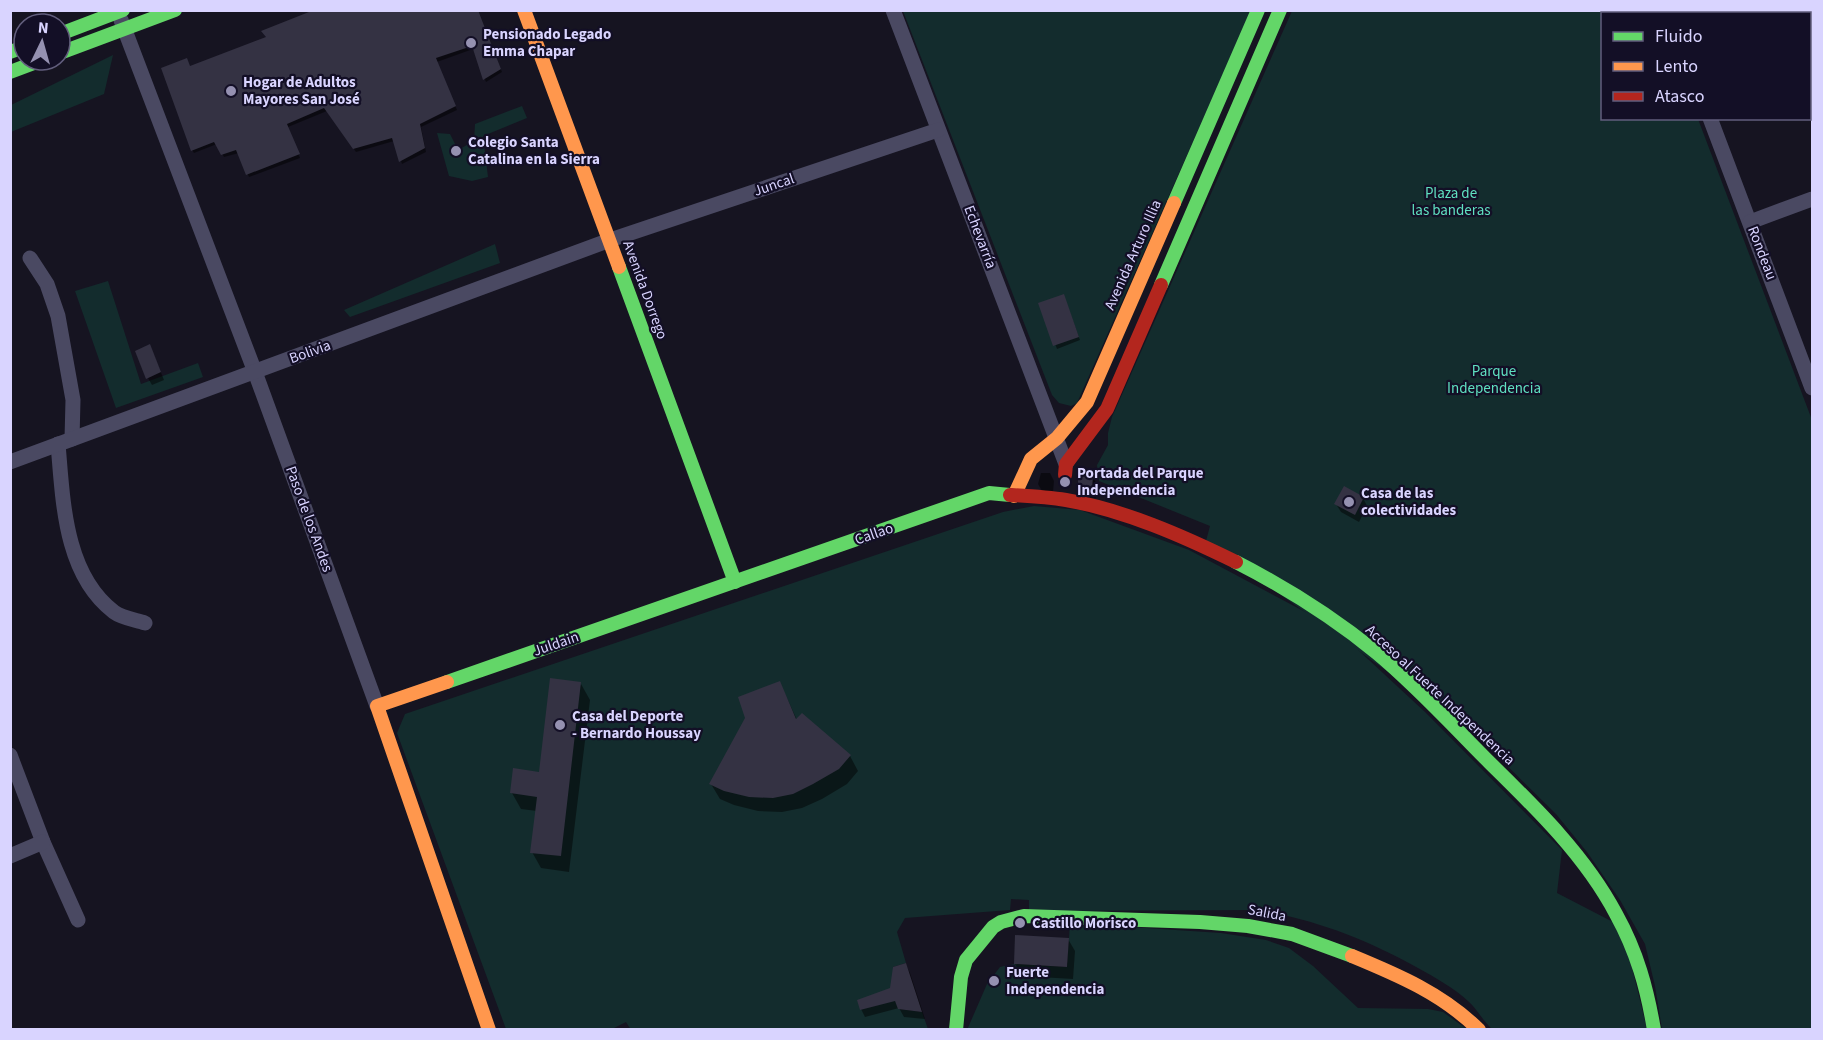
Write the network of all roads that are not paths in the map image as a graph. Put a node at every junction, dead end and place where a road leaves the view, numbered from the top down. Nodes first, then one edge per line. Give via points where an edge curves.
1 (175, 10) edge
2 (524, 10) edge
3 (893, 10) edge
4 (1258, 10) edge
5 (1280, 10) edge
6 (120, 11) edge
7 (72, 29) edge
8 (125, 29) junction
9 (72, 49) edge
10 (1711, 120) edge
11 (938, 130) junction
12 (1812, 199) edge
13 (1750, 222) junction
14 (610, 240) junction
15 (30, 258) dead end
16 (255, 372) junction
17 (1812, 388) edge
18 (1057, 438) junction
19 (65, 441) junction
20 (10, 462) edge
21 (1064, 481) junction
22 (1014, 496) junction
23 (735, 582) junction
24 (145, 623) dead end
25 (377, 706) junction
26 (10, 755) edge
27 (44, 842) junction
28 (10, 856) edge
29 (78, 920) dead end
30 (489, 1029) edge
31 (956, 1029) edge
32 (1479, 1029) edge
33 (1654, 1029) edge

1 - 8 street
2 - 14 street, Avenida Dorrego
3 - 11 street, Echevarría
4 - 18 street, Avenida Arturo Illia via 1087,402
5 - 21 street via 1107,409
6 - 7 street
6 - 8 street, Paso de los Andes
8 - 9 street
8 - 16 street, Paso de los Andes
10 - 13 street, Rondeau
11 - 14 street, Juncal
11 - 18 street, Echevarría
12 - 13 street
13 - 17 street, Rondeau
14 - 16 street, Bolivia
14 - 23 street, Avenida Dorrego
15 - 19 street via 46,284 58,316 73,400
16 - 19 street, Bolivia
16 - 25 street, Paso de los Andes
18 - 21 street, Echevarría
18 - 22 street, Avenida Arturo Illia via 1031,459
19 - 20 street, Bolivia
19 - 24 street via 64,514 76,560 96,594 115,612
21 - 22 street, Acceso al Fuerte Independencia
21 - 33 street, Acceso al Fuerte Independencia via 1101,509 1167,531 1283,589 1365,644 1412,687 1559,833 1585,865 1631,939 1646,985
22 - 23 street, Callao via 990,493
23 - 25 street, Juldain
25 - 30 street, Paso de los Andes
26 - 27 street
27 - 28 street
27 - 29 street
31 - 32 street, Salida via 966,960 993,927 1024,916 1195,921 1282,931 1436,995

